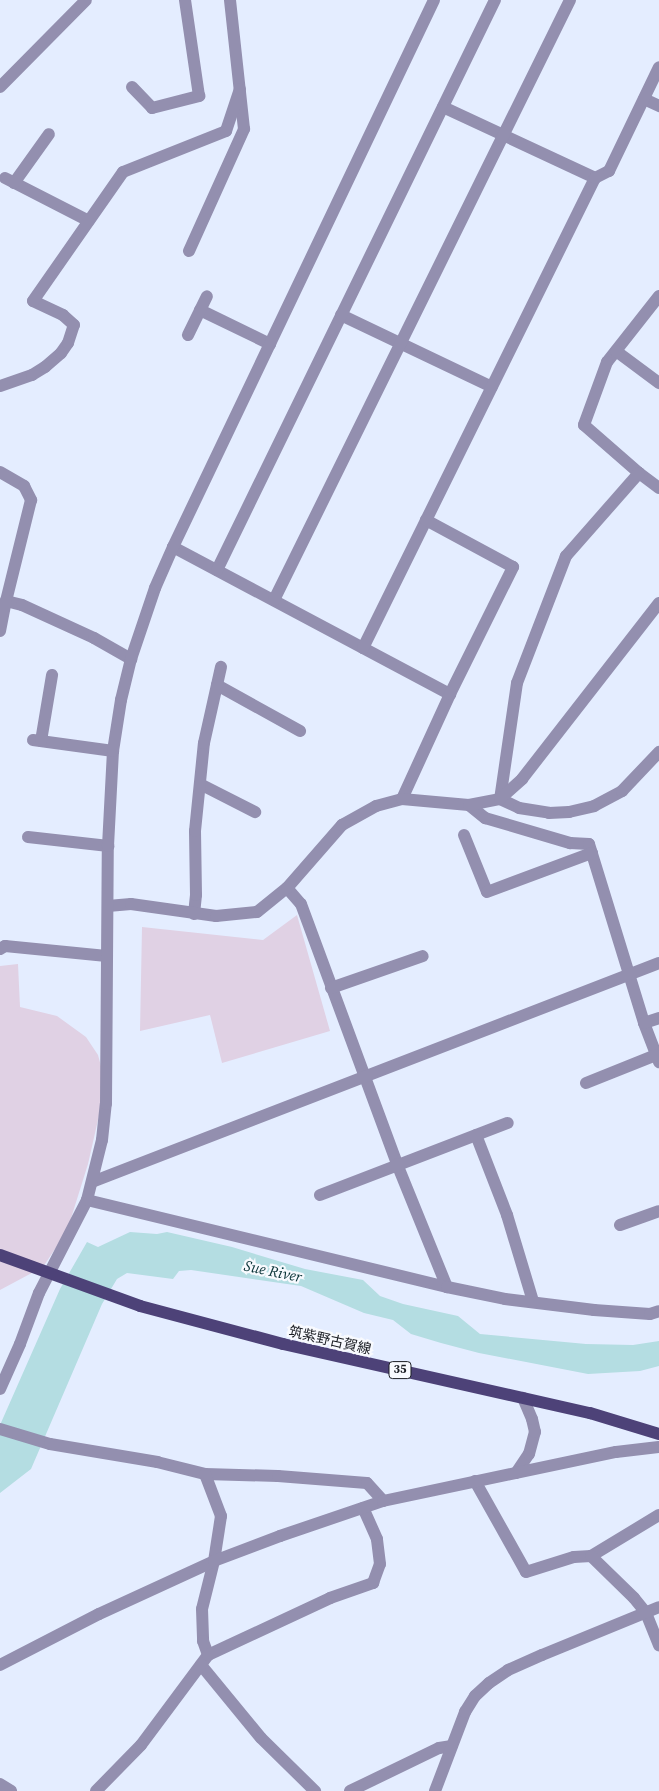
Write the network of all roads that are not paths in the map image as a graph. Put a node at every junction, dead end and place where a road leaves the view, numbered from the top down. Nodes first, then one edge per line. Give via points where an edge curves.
1 (86, 0) edge
2 (185, 0) edge
3 (230, 0) edge
4 (434, 0) edge
5 (495, 0) edge
6 (570, 0) edge
7 (659, 67) edge
8 (0, 87) edge
9 (132, 87) dead end
10 (240, 89) junction
11 (644, 98) junction
12 (659, 106) edge
13 (443, 107) junction
14 (49, 134) dead end
15 (504, 135) junction
16 (595, 178) junction
17 (5, 180) edge
18 (89, 221) junction
19 (189, 251) dead end
20 (207, 296) dead end
21 (659, 296) edge
22 (200, 310) junction
23 (341, 315) junction
24 (188, 335) dead end
25 (401, 343) junction
26 (270, 344) junction
27 (616, 351) junction
28 (659, 383) edge
29 (0, 386) edge
30 (492, 387) junction
31 (0, 472) edge
32 (639, 473) junction
33 (659, 488) edge
34 (426, 520) junction
35 (173, 547) junction
36 (217, 570) junction
37 (274, 600) junction
38 (6, 601) junction
39 (659, 604) edge
40 (0, 631) edge
41 (363, 648) junction
42 (131, 659) junction
43 (221, 667) dead end
44 (52, 674) dead end
45 (217, 685) junction
46 (450, 694) junction
47 (300, 731) dead end
48 (113, 751) junction
49 (659, 752) edge
50 (200, 784) junction
51 (402, 799) junction
52 (500, 799) junction
53 (469, 805) junction
54 (254, 812) dead end
55 (464, 835) dead end
56 (28, 837) dead end
57 (108, 846) junction
58 (592, 853) junction
59 (287, 888) junction
60 (108, 906) junction
61 (194, 914) junction
62 (2, 946) edge
63 (107, 956) junction
64 (423, 956) dead end
65 (659, 963) edge
66 (629, 974) junction
67 (331, 988) junction
68 (659, 1018) edge
69 (644, 1023) junction
70 (658, 1059) edge
71 (365, 1077) junction
72 (586, 1083) dead end
73 (508, 1123) dead end
74 (476, 1135) junction
75 (397, 1164) junction
76 (92, 1182) junction
77 (320, 1195) dead end
78 (87, 1200) junction
79 (659, 1211) edge
80 (620, 1225) dead end
81 (0, 1255) edge
82 (447, 1287) junction
83 (532, 1301) junction
84 (659, 1311) edge
85 (0, 1389) edge
86 (523, 1398) junction
87 (0, 1429) edge
88 (659, 1434) edge
89 (659, 1448) edge
90 (516, 1472) junction
91 (205, 1474) junction
92 (475, 1481) junction
93 (383, 1501) junction
94 (363, 1508) junction
95 (659, 1515) edge
96 (591, 1556) junction
97 (214, 1561) junction
98 (659, 1607) edge
99 (646, 1613) junction
100 (659, 1646) edge
101 (205, 1660) junction
102 (0, 1665) edge
103 (452, 1746) junction
104 (0, 1784) edge
105 (11, 1791) edge
106 (96, 1791) edge
107 (315, 1791) edge
108 (350, 1791) edge
109 (435, 1791) edge

1 - 8 street
2 - 9 street via 198,96 152,108
3 - 10 street
4 - 26 street
5 - 13 street
6 - 15 street
7 - 11 street
10 - 18 street via 226,131 123,172
10 - 19 street via 244,129
11 - 12 street
11 - 16 street via 609,171
13 - 15 street
13 - 23 street
14 - 17 street
15 - 16 street
15 - 25 street
16 - 30 street
17 - 18 street
18 - 29 street via 33,302 74,325 68,342 45,367
20 - 22 street
21 - 27 street
22 - 24 street
22 - 26 street
23 - 25 street
23 - 36 street
25 - 30 street
25 - 37 street
26 - 35 street
27 - 28 street
27 - 32 street via 607,362 584,425
30 - 34 street
31 - 38 street via 24,486 31,500
32 - 33 street
32 - 52 street via 566,556 517,683
34 - 41 street
34 - 46 street via 512,568
35 - 36 street
35 - 42 street
36 - 37 street
37 - 41 street
38 - 40 street
38 - 42 street via 22,605 94,638
39 - 52 street via 584,703 522,779
41 - 46 street
42 - 48 street via 120,700
43 - 45 street
44 - 48 street via 37,740
45 - 47 street
45 - 50 street via 204,743
46 - 51 street
48 - 57 street
49 - 52 street via 622,791 594,806 549,813 519,808
50 - 54 street
50 - 61 street via 195,830
51 - 53 street
51 - 59 street via 376,806 342,825
52 - 53 street
53 - 58 street via 485,818 570,843 589,844
55 - 58 street via 487,892
56 - 57 street
57 - 60 street
58 - 66 street
59 - 61 street via 258,912 216,916
59 - 67 street via 300,904
60 - 61 street via 131,904
60 - 63 street
62 - 63 street
63 - 76 street via 106,1104
64 - 67 street
65 - 66 street
66 - 69 street
66 - 71 street
67 - 71 street
68 - 69 street
69 - 70 street
70 - 72 street
71 - 75 street
71 - 76 street
73 - 74 street
74 - 75 street
74 - 83 street via 507,1215
75 - 77 street
75 - 82 street
76 - 78 street
78 - 82 street
78 - 85 street via 39,1293
79 - 80 street
81 - 86 main road, 筑紫野古賀線 / 35, bridge via 140,1306 283,1344
82 - 83 street
83 - 84 street via 594,1310 650,1314
86 - 88 main road, 筑紫野古賀線 / 35 via 590,1412
86 - 90 street via 535,1432 529,1454
87 - 91 street via 50,1444 157,1462
89 - 90 street via 616,1452
90 - 92 street
91 - 93 street via 366,1483
91 - 97 street via 221,1516
92 - 93 street
92 - 96 street via 526,1572
93 - 94 street
94 - 97 street
94 - 101 street via 377,1539 380,1564 373,1582 330,1598
95 - 96 street
96 - 99 street
97 - 101 street via 202,1609
97 - 102 street via 99,1614
98 - 99 street
99 - 100 street
99 - 103 street via 508,1670 476,1696
101 - 106 street via 141,1745
101 - 107 street via 261,1738
103 - 108 street via 439,1748
103 - 109 street
104 - 105 street

